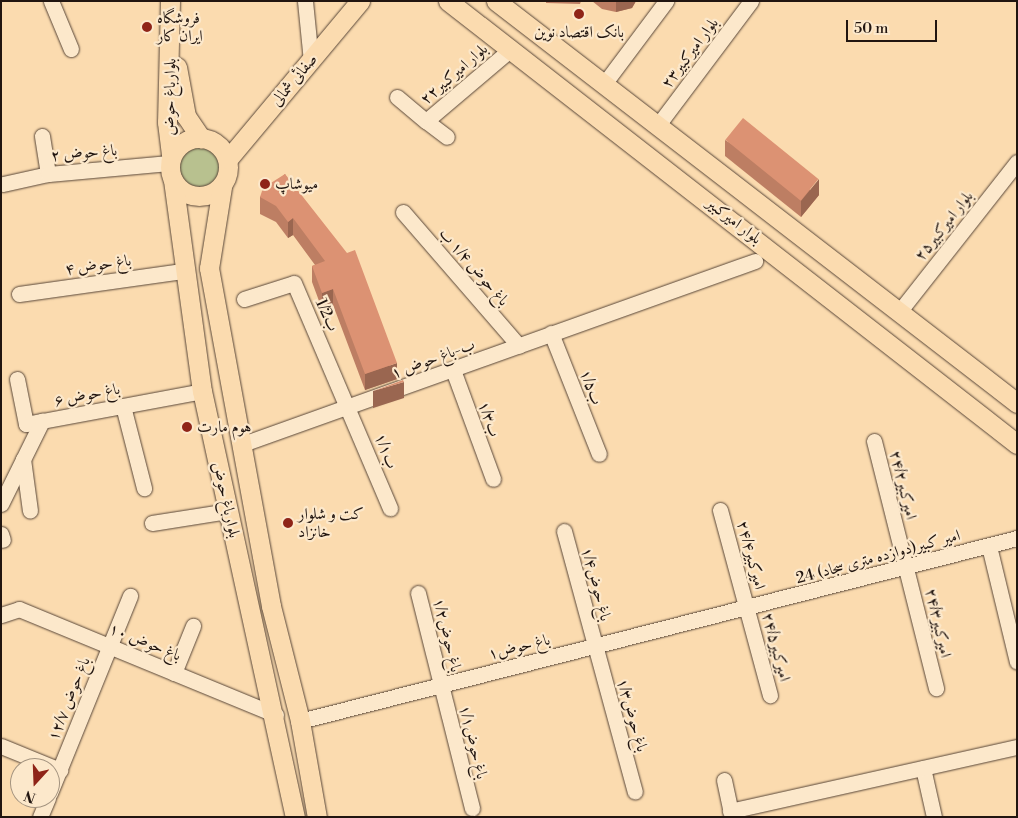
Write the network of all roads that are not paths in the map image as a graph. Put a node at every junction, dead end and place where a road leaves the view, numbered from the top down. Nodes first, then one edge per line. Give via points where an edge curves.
1 (52, 1) edge
2 (170, 1) edge
3 (305, 1) edge
4 (360, 1) edge
5 (448, 1) edge
6 (496, 1) edge
7 (666, 1) edge
8 (751, 1) edge
9 (171, 36) junction
10 (71, 49) dead end
11 (511, 49) junction
12 (311, 61) junction
13 (604, 84) junction
14 (397, 97) dead end
15 (426, 121) junction
16 (658, 125) junction
17 (42, 136) dead end
18 (447, 137) dead end
19 (201, 138) junction
20 (228, 159) junction
21 (1017, 162) edge
22 (171, 167) junction
23 (721, 173) junction
24 (48, 174) junction
25 (3, 184) dead end
26 (222, 187) junction
27 (701, 195) junction
28 (403, 212) dead end
29 (755, 262) dead end
30 (182, 271) junction
31 (19, 294) dead end
32 (244, 299) dead end
33 (899, 312) junction
34 (551, 333) junction
35 (518, 346) junction
36 (452, 370) junction
37 (17, 379) dead end
38 (202, 391) junction
39 (1017, 403) edge
40 (123, 406) junction
41 (350, 408) junction
42 (42, 421) junction
43 (874, 441) dead end
44 (1017, 444) edge
45 (240, 445) junction
46 (599, 454) dead end
47 (23, 458) junction
48 (492, 479) dead end
49 (144, 488) dead end
50 (1, 504) edge
51 (390, 508) dead end
52 (720, 510) dead end
53 (30, 511) dead end
54 (229, 511) junction
55 (152, 523) dead end
56 (564, 530) dead end
57 (1017, 538) edge
58 (989, 546) junction
59 (906, 566) junction
60 (418, 593) dead end
61 (130, 596) dead end
62 (747, 609) junction
63 (1, 615) edge
64 (274, 616) junction
65 (254, 622) junction
66 (193, 626) dead end
67 (109, 646) junction
68 (594, 646) junction
69 (1017, 662) edge
70 (174, 673) junction
71 (441, 685) junction
72 (936, 688) dead end
73 (770, 694) dead end
74 (276, 715) junction
75 (300, 721) junction
76 (1, 746) edge
77 (1017, 747) edge
78 (30, 758) edge
79 (923, 768) junction
80 (60, 770) edge
81 (724, 780) dead end
82 (635, 792) dead end
83 (472, 808) dead end
84 (731, 814) edge
85 (295, 817) edge
86 (317, 817) edge
87 (934, 817) edge

1 - 10 street
2 - 9 main road, بلوارباغ حوض
3 - 12 street
4 - 12 main road, صفائی شمالی
5 - 11 main road, بلوار امیرکبیر
6 - 13 main road, بلوار امیرکبیر
7 - 13 street
8 - 16 street, ۲۳بلوار امیرکبیر
9 - 19 main road, بلوارباغ حوض via 186,116
9 - 22 main road, بلوارباغ حوض via 167,122
11 - 15 street, بلوار امیرکبیر۲۲
11 - 27 main road, بلوار امیرکبیر
12 - 20 main road, صفائی شمالی
13 - 16 main road, بلوار امیرکبیر
14 - 15 street, بلوار امیرکبیر۲۲
15 - 18 street
16 - 23 main road, بلوار امیرکبیر
17 - 24 street
19 - 20 main road via 218,144
19 - 22 main road via 186,141
20 - 26 main road
21 - 33 street, بلوار امیرکبیر۲۵
22 - 24 street, ۲ باغ حوض
22 - 26 main road via 195,197
22 - 30 main road, بلوارباغ حوض
23 - 27 main road
23 - 33 main road, بلوار امیرکبیر
24 - 25 street, ۲ باغ حوض
26 - 45 main road, بلوارباغ حوض via 209,268
27 - 44 main road, بلوار امیرکبیر
28 - 35 street, باغ حوض ۱/۴ ب
29 - 34 street, ۱ ب-باغ حوض
30 - 31 street, ۴ باغ حوض
30 - 38 main road, بلوارباغ حوض
32 - 41 street, 1/2ب via 294,284
33 - 39 main road, بلوار امیرکبیر
34 - 35 street, ۱ ب-باغ حوض
34 - 46 street, ب۱/۵
35 - 36 street, ۱ ب-باغ حوض
36 - 41 street, ۱ ب-باغ حوض
36 - 48 street, ب۱/۳
37 - 42 street via 26,424
38 - 40 street, ۶ باغ حوض
38 - 54 main road, بلوارباغ حوض
40 - 42 street, ۶ باغ حوض
40 - 49 street
41 - 45 street, ۱ ب-باغ حوض
41 - 51 street, ب۱/۱
42 - 47 street, ۶ باغ حوض
43 - 59 street, امیرکبیر۲۴/۲
45 - 64 main road, بلوارباغ حوض
47 - 50 street, ۶ باغ حوض
47 - 53 street
52 - 62 street, امیرکبیر۲۴/۴
54 - 55 street
54 - 65 main road, بلوارباغ حوض
56 - 68 street, باغ حوض۱/۴
57 - 58 street, 24 امیر کبیر(دوازده متری سجاد)
58 - 59 street, 24 امیر کبیر(دوازده متری سجاد)
58 - 69 street
59 - 62 street, 24 امیر کبیر(دوازده متری سجاد)
59 - 72 street, امیرکبیر۲۴/۳
60 - 71 street, باغ حوض۱/۲
61 - 67 street, ۱۲/۷ باغ حوض
62 - 68 street, باغ حوض۱
62 - 73 street, امیرکبیر۲۴/۵
63 - 67 street, ۱۰ باغ حوض via 19,608
64 - 65 main road
64 - 75 main road, بلوارباغ حوض
65 - 74 main road, بلوارباغ حوض
66 - 70 street
67 - 70 street, ۱۰ باغ حوض
67 - 80 street, ۱۲/۷ باغ حوض
68 - 71 street, باغ حوض۱
68 - 82 street, باغ حوض۱/۳
70 - 74 street, ۱۰ باغ حوض
71 - 75 street, باغ حوض۱
71 - 83 street, باغ حوض۱/۱
74 - 85 main road, بلوارباغ حوض
75 - 86 main road, بلوارباغ حوض
76 - 78 street
77 - 79 street
79 - 84 street
79 - 87 street
81 - 84 street

